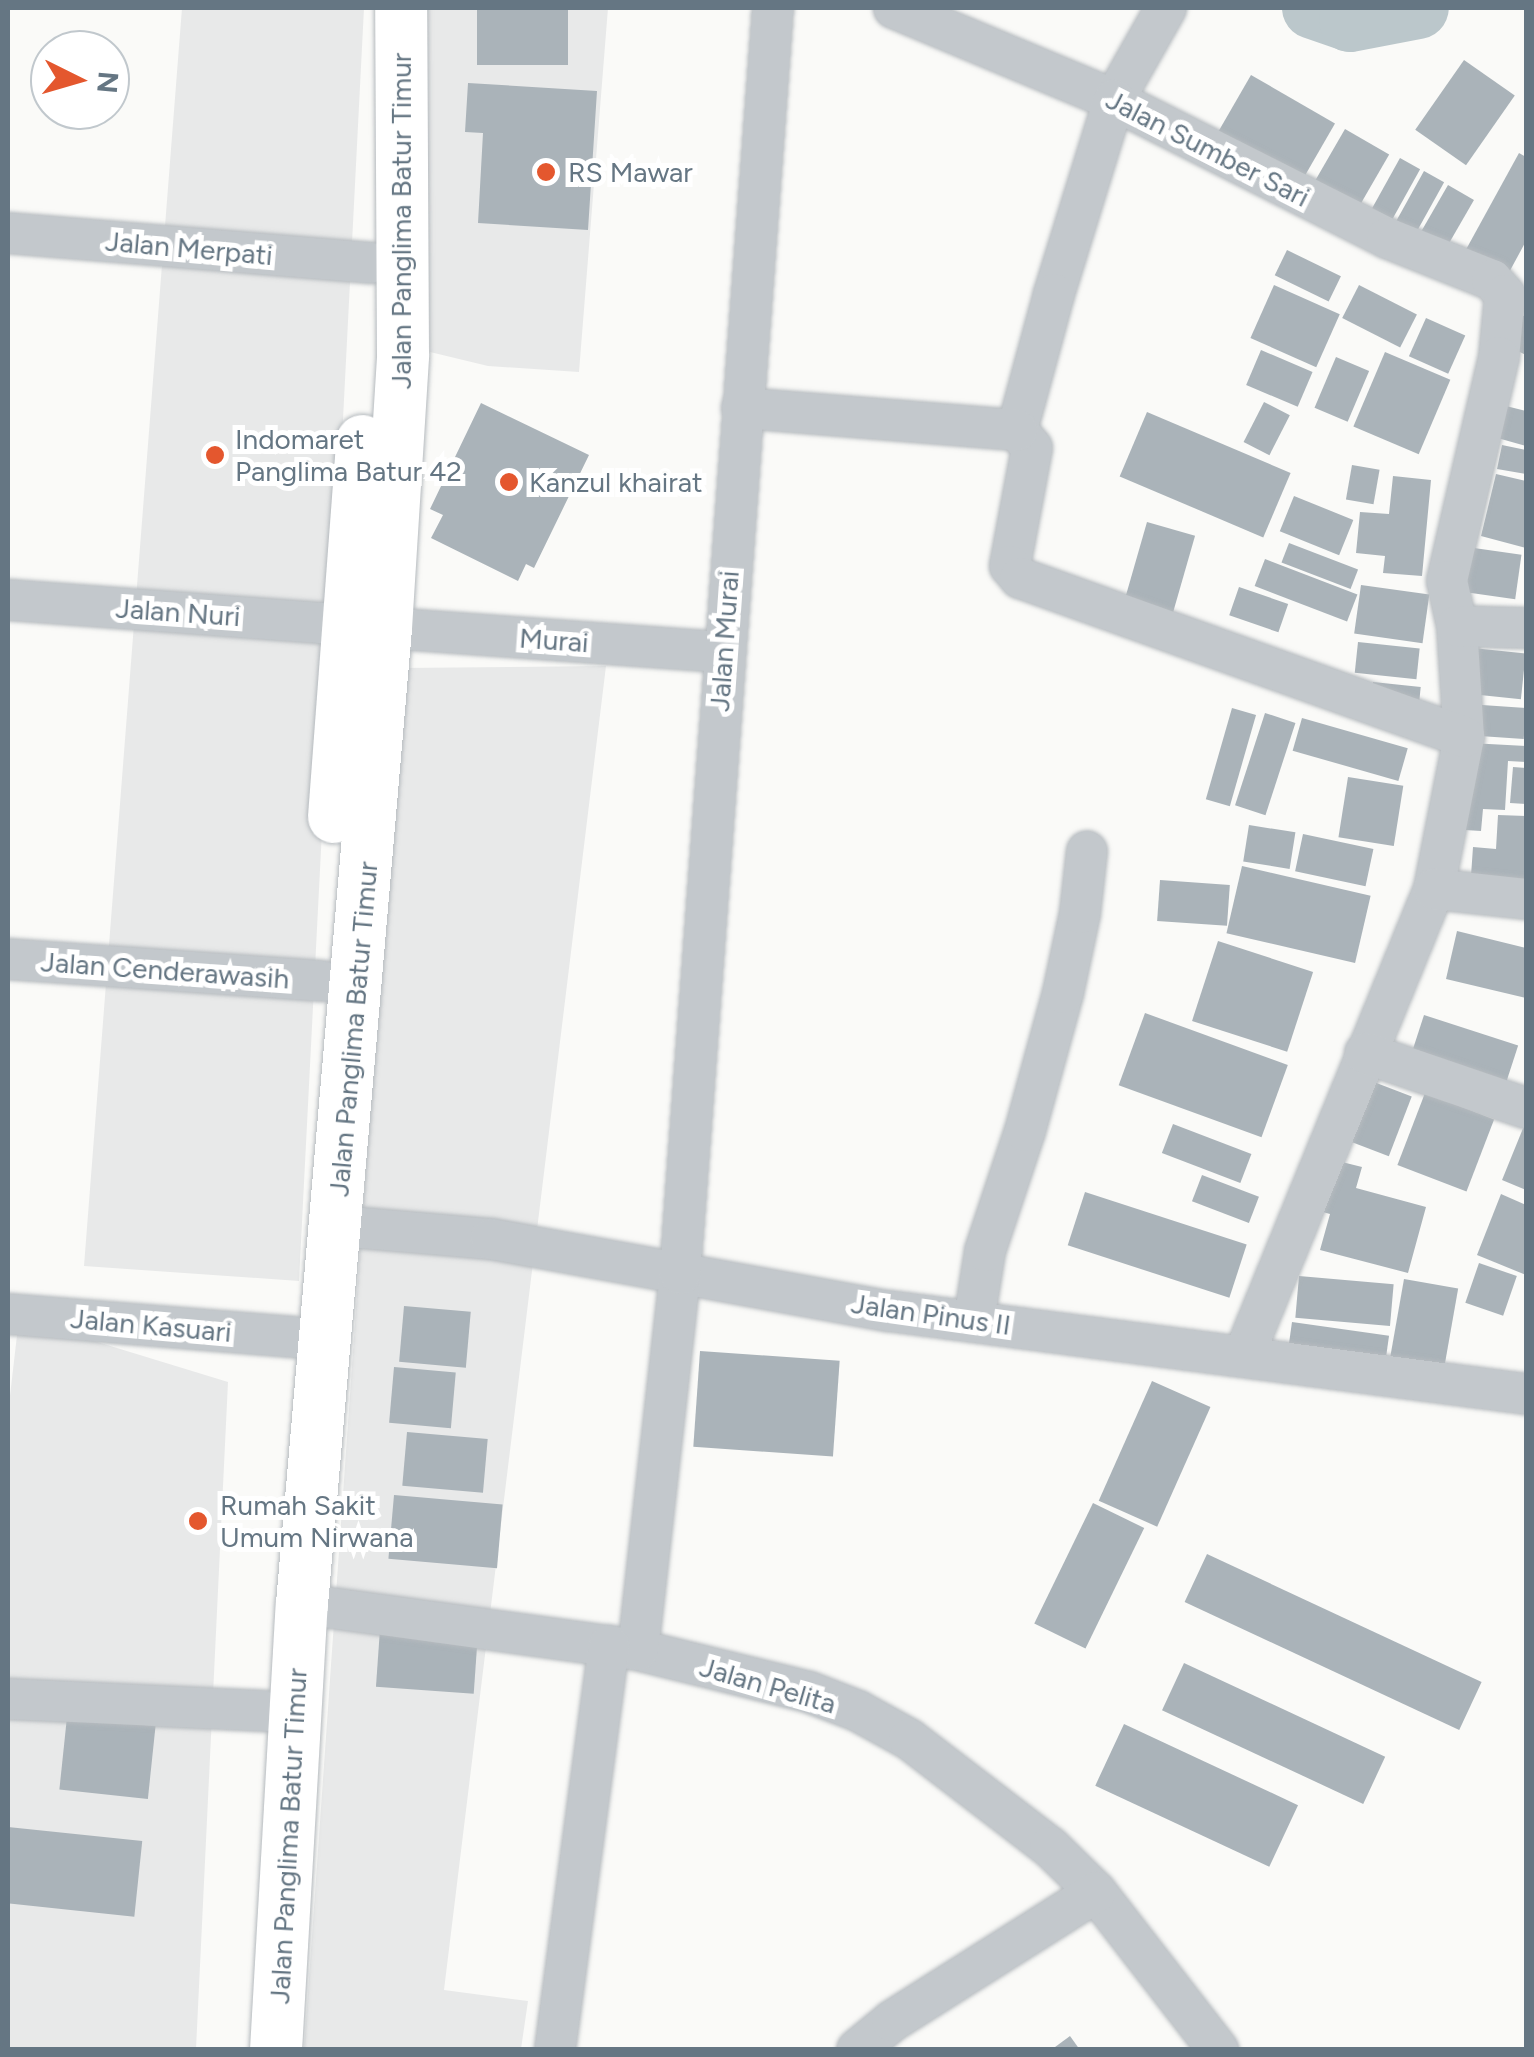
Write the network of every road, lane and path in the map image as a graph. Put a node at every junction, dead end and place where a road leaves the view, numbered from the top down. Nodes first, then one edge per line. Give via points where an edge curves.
1 (373, 8) edge
2 (401, 8) edge
3 (773, 8) edge
4 (894, 8) edge
5 (1166, 8) edge
6 (1114, 100) junction
7 (8, 233) edge
8 (371, 262) junction
9 (1513, 363) edge
10 (742, 408) junction
11 (1017, 430) junction
12 (8, 600) edge
13 (367, 626) junction
14 (1457, 626) junction
15 (1526, 628) edge
16 (723, 652) junction
17 (1464, 737) junction
18 (1086, 851) dead end
19 (348, 869) junction
20 (1434, 889) junction
21 (1526, 899) edge
22 (8, 959) edge
23 (322, 982) junction
24 (1365, 1054) junction
25 (1526, 1108) edge
26 (338, 1226) junction
27 (680, 1274) junction
28 (8, 1314) edge
29 (974, 1320) junction
30 (295, 1336) junction
31 (1244, 1355) junction
32 (1526, 1394) edge
33 (302, 1604) junction
34 (624, 1648) junction
35 (8, 1699) edge
36 (266, 1712) junction
37 (1096, 1892) junction
38 (240, 2050) edge
39 (276, 2050) edge
40 (555, 2050) edge
41 (857, 2050) edge
42 (1218, 2050) edge

1 - 8 main road, Jalan Panglima Batur Timur
2 - 13 main road, Jalan Panglima Batur Timur via 403,355
3 - 10 street, Jalan Murai
4 - 6 street, Jalan Sumber Sari
5 - 6 street
6 - 9 street, Jalan Sumber Sari via 1387,238 1492,280 1508,306
6 - 11 street
7 - 8 street, Jalan Merpati
8 - 13 main road, Jalan Panglima Batur Timur
9 - 14 street via 1447,580
10 - 11 street
10 - 16 street, Jalan Murai
11 - 17 street via 1032,448 1010,566 1016,576
12 - 13 street, Jalan Nuri
13 - 16 street, Murai
13 - 19 main road, Jalan Panglima Batur Timur
14 - 15 street
14 - 17 street
16 - 27 street, Jalan Murai
17 - 20 street
18 - 29 street via 1063,992 985,1251
19 - 23 main road, Jalan Panglima Batur Timur
19 - 26 main road, Jalan Panglima Batur Timur
20 - 21 street
20 - 24 street
22 - 23 street, Jalan Cenderawasih
23 - 30 main road, Jalan Panglima Batur Timur
24 - 25 street
24 - 31 street
26 - 27 street, Jalan Pinus II via 490,1239
26 - 33 main road, Jalan Panglima Batur Timur
27 - 29 street, Jalan Pinus II
27 - 34 street, Jalan Murai
28 - 30 street, Jalan Kasuari
29 - 31 street, Jalan Pinus II
30 - 36 main road, Jalan Panglima Batur Timur
31 - 32 street, Jalan Pinus II
33 - 34 street, Jalan Pelita
33 - 39 main road, Jalan Panglima Batur Timur
34 - 37 street, Jalan Pelita via 809,1692 858,1711 920,1748 1050,1847
34 - 40 street, Jalan Murai
35 - 36 street
36 - 38 main road, Jalan Panglima Batur Timur
37 - 41 street
37 - 42 street, Jalan Pelita

